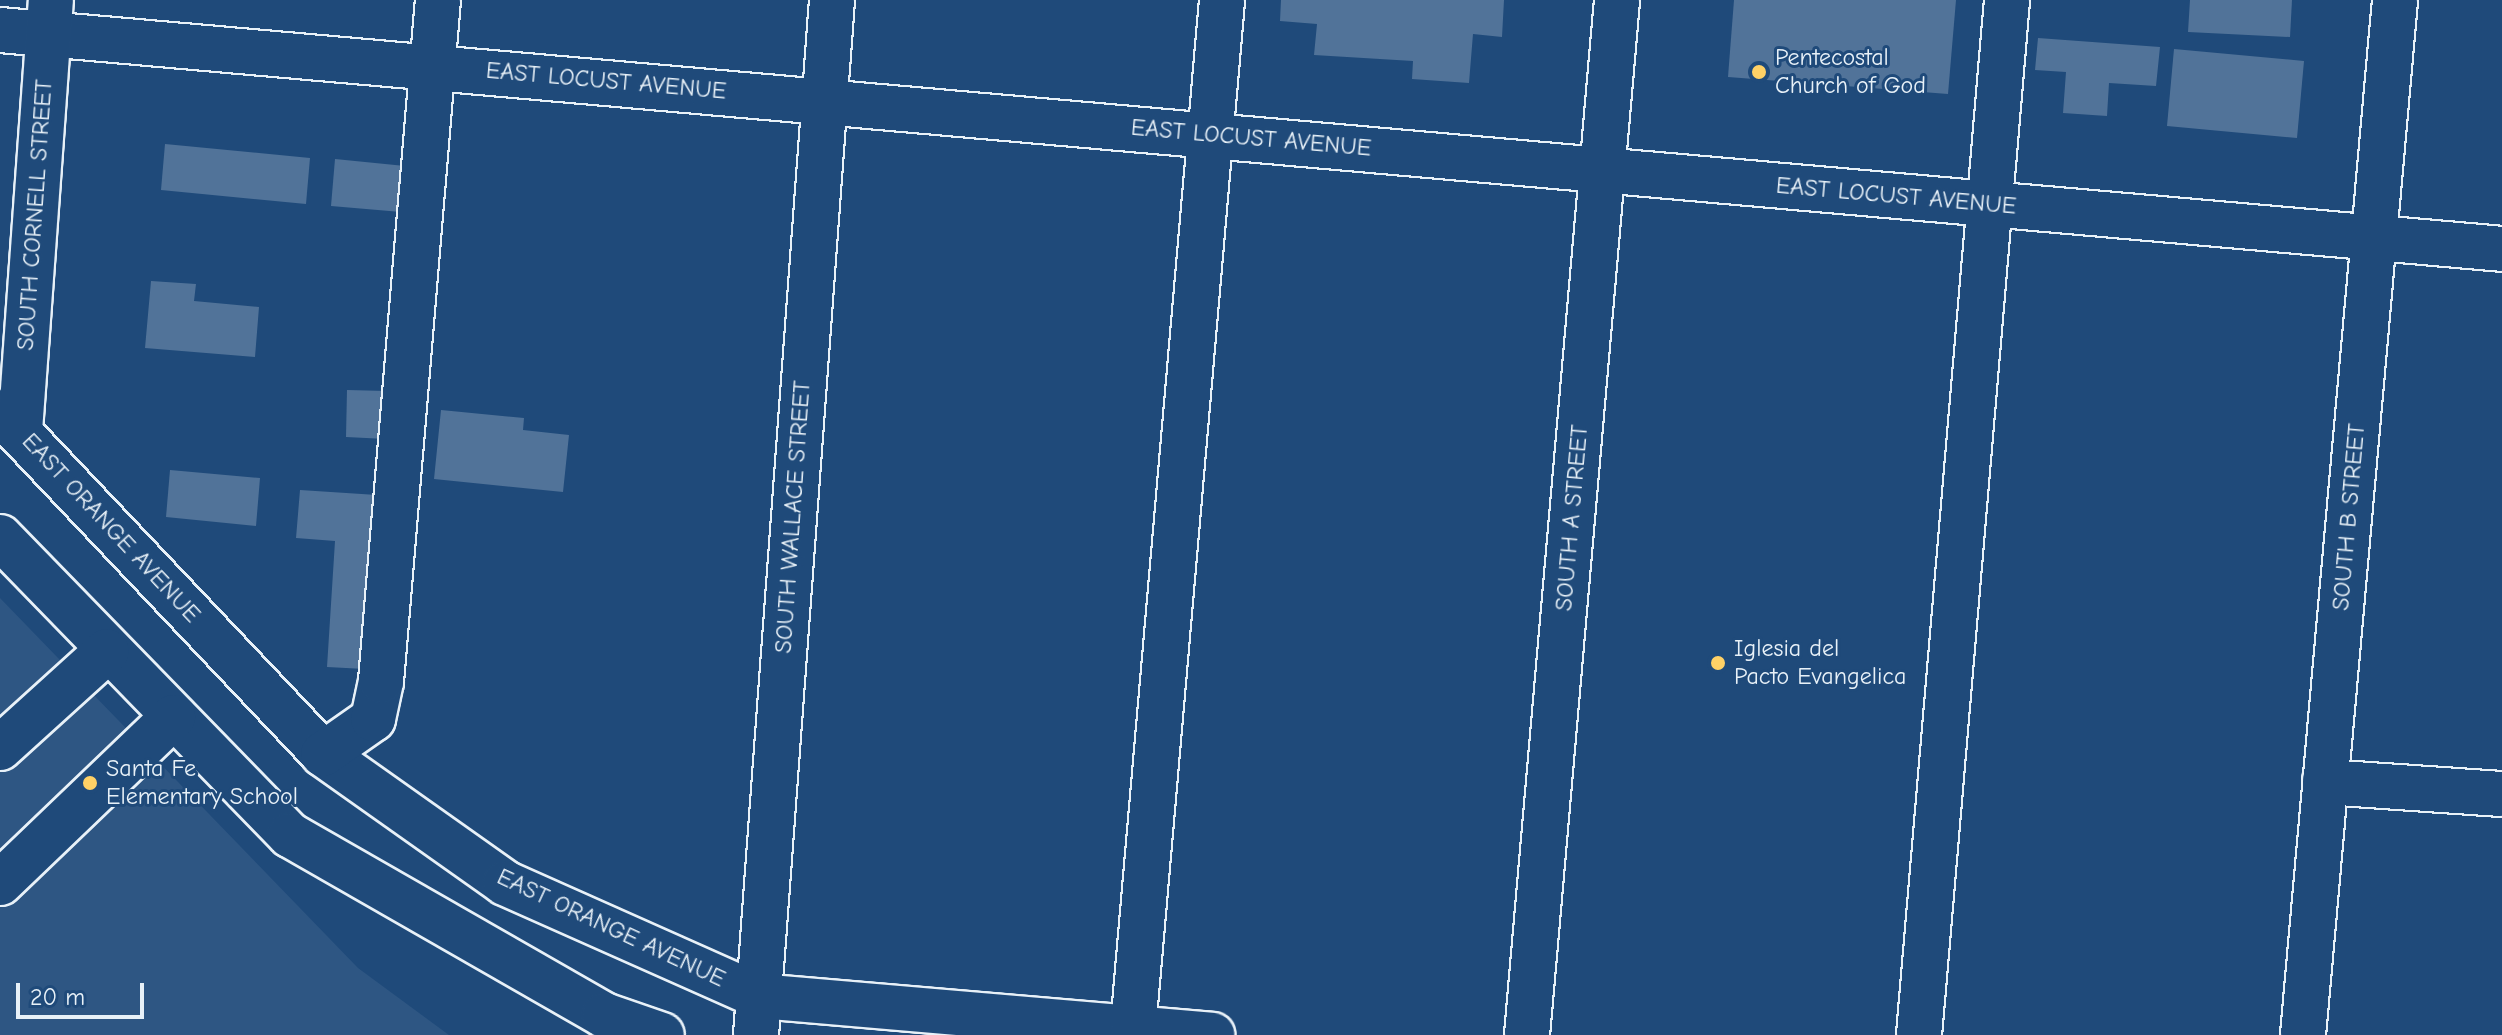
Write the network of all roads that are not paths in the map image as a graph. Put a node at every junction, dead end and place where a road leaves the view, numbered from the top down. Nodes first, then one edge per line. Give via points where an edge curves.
1 (438, 0) edge
2 (832, 0) edge
3 (1222, 0) edge
4 (1617, 0) edge
5 (2007, 0) edge
6 (2395, 0) edge
7 (49, 17) edge
8 (0, 30) edge
9 (432, 66) junction
10 (823, 99) junction
11 (1209, 134) junction
12 (1602, 171) junction
13 (1989, 205) junction
14 (2374, 237) junction
15 (2502, 249) edge
16 (10, 421) edge
17 (0, 537) edge
18 (107, 651) junction
19 (173, 717) junction
20 (9, 724) edge
21 (323, 754) junction
22 (2325, 782) junction
23 (2502, 794) edge
24 (0, 883) edge
25 (758, 1016) edge
26 (1133, 1028) junction
27 (662, 1035) edge
28 (1212, 1035) edge
29 (1527, 1035) edge
30 (1919, 1035) edge
31 (2303, 1035) edge

1 - 9 street
2 - 10 street, SOUTH WALLACE STREET
3 - 11 street
4 - 12 street, SOUTH A STREET
5 - 13 street
6 - 14 street, SOUTH B STREET
7 - 8 street, EAST LOCUST AVENUE
7 - 9 street, EAST LOCUST AVENUE
7 - 16 street, SOUTH CORNELL STREET
9 - 10 street, EAST LOCUST AVENUE
9 - 21 street via 381,681 373,719
10 - 11 street, EAST LOCUST AVENUE
10 - 25 street, SOUTH WALLACE STREET
11 - 12 street, EAST LOCUST AVENUE
11 - 26 street
12 - 13 street, EAST LOCUST AVENUE
12 - 29 street, SOUTH A STREET
13 - 14 street, EAST LOCUST AVENUE
13 - 30 street
14 - 15 street, EAST LOCUST AVENUE
14 - 22 street, SOUTH B STREET
16 - 21 street, EAST ORANGE AVENUE
17 - 18 street
18 - 19 street
18 - 20 street
19 - 24 street
19 - 27 street via 290,835 604,1015
21 - 25 street, EAST ORANGE AVENUE via 505,883
22 - 23 street
22 - 31 street, SOUTH B STREET
25 - 26 street, EAST ORANGE AVENUE
26 - 28 street, EAST ORANGE AVENUE

